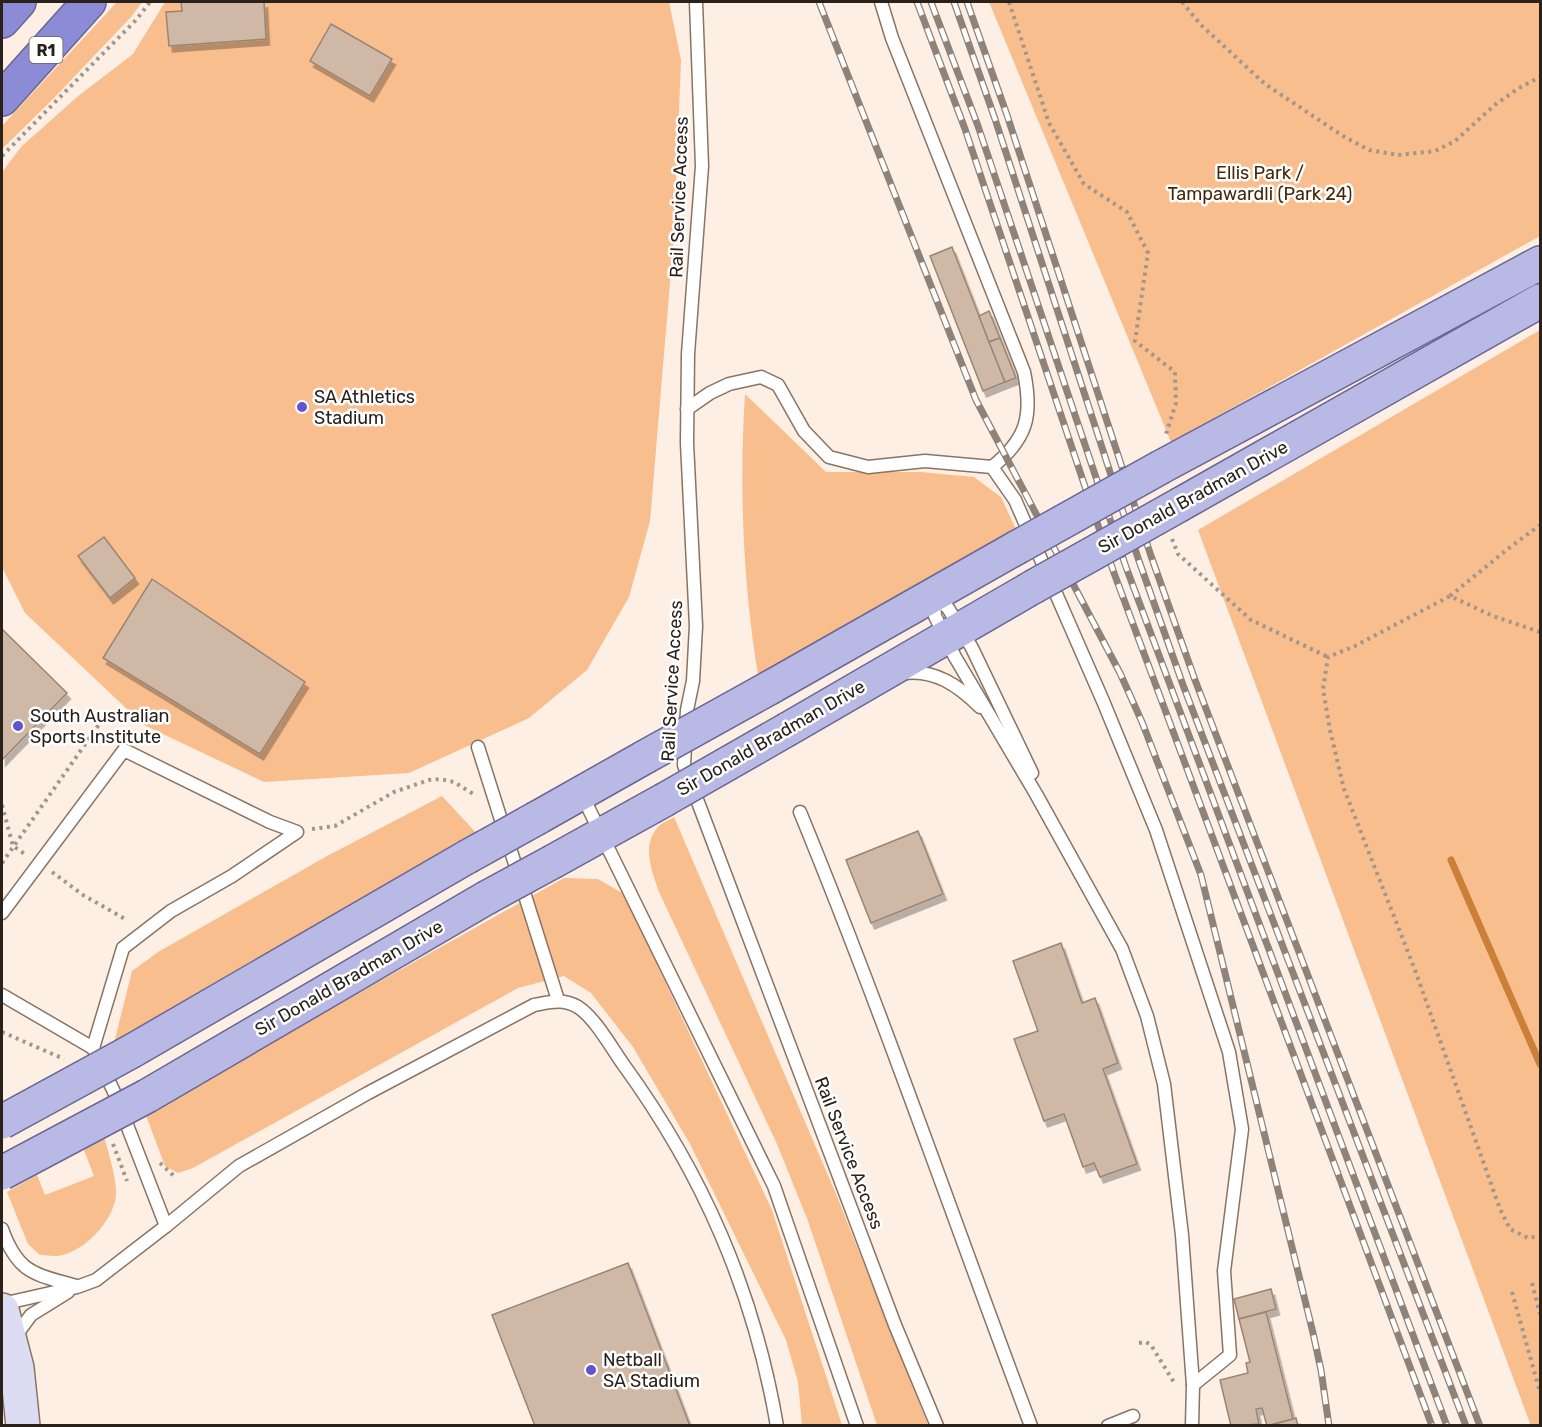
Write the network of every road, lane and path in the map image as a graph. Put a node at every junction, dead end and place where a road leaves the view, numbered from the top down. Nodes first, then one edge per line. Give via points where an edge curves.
1 (19, 2) edge
2 (89, 2) edge
3 (150, 2) edge
4 (696, 2) edge
5 (881, 2) edge
6 (1009, 2) edge
7 (1182, 2) edge
8 (2, 21) edge
9 (1540, 77) edge
10 (2, 99) edge
11 (2, 156) edge
12 (1540, 263) edge
13 (1540, 301) edge
14 (687, 409) junction
15 (1162, 456) junction
16 (992, 467) junction
17 (1540, 525) edge
18 (1170, 535) dead end
19 (933, 595) junction
20 (1450, 596) junction
21 (1540, 632) edge
22 (953, 633) junction
23 (1329, 657) junction
24 (879, 676) junction
25 (100, 723) dead end
26 (995, 724) junction
27 (478, 747) dead end
28 (581, 794) junction
29 (2, 805) edge
30 (800, 812) dead end
31 (1052, 821) junction
32 (602, 835) junction
33 (14, 846) junction
34 (27, 856) dead end
35 (2, 863) edge
36 (49, 869) dead end
37 (2, 914) edge
38 (127, 920) dead end
39 (2, 995) edge
40 (558, 1000) junction
41 (93, 1048) junction
42 (2, 1122) edge
43 (2, 1173) edge
44 (166, 1226) junction
45 (2, 1229) edge
46 (1540, 1236) edge
47 (1532, 1283) dead end
48 (77, 1287) junction
49 (1512, 1292) dead end
50 (2, 1304) edge
51 (2, 1310) edge
52 (1540, 1314) edge
53 (1139, 1343) dead end
54 (10, 1344) junction
55 (1193, 1385) junction
56 (1178, 1388) dead end
57 (1540, 1392) edge
58 (1133, 1416) dead end
59 (23, 1425) edge
60 (777, 1425) edge
61 (857, 1425) edge
62 (937, 1425) edge
63 (1031, 1425) edge
64 (1108, 1425) edge
65 (1192, 1425) edge

1 - 8 highway
2 - 10 highway, R1
3 - 11 path
4 - 14 lane, Rail Service Access via 702,166
5 - 16 lane via 1024,372 1028,404 1025,426 1005,457
6 - 15 path via 1049,123 1084,184 1127,212 1148,253 1135,341 1174,372 1176,403
7 - 9 path via 1201,25 1265,84 1369,150 1398,155 1435,151 1455,141 1504,98
12 - 15 main road
13 - 22 main road, Sir Donald Bradman Drive, bridge
14 - 16 lane via 729,384 761,377 778,385 804,430 829,457 868,467 925,461
14 - 62 lane, Rail Service Access via 696,626 684,765 895,1325
15 - 19 main road, bridge
16 - 55 lane via 1015,500 1156,830 1232,1065 1242,1129 1224,1271 1230,1355
17 - 20 path
18 - 23 path via 1178,554 1251,620
19 - 22 lane via 948,608
19 - 22 lane via 935,616
19 - 28 main road, bridge
20 - 21 path
20 - 23 path
22 - 24 main road, Sir Donald Bradman Drive
22 - 26 lane
22 - 31 lane via 991,683
23 - 46 path via 1323,689 1344,789 1415,970 1500,1209 1510,1229 1528,1238
24 - 26 lane via 917,671 953,683
24 - 32 main road, Sir Donald Bradman Drive, bridge
25 - 33 path
26 - 31 lane
27 - 40 lane
28 - 32 lane
28 - 42 main road, bridge
29 - 33 path
30 - 63 lane via 902,1071
31 - 55 lane via 1122,949 1147,1016 1164,1084 1182,1235
32 - 43 main road, Sir Donald Bradman Drive, bridge via 486,898 147,1096
32 - 61 lane via 774,1186
33 - 34 path
33 - 35 path
36 - 38 path via 83,895
37 - 41 lane via 124,750 297,832 171,911 123,948
39 - 41 lane
40 - 44 lane via 534,1005 239,1166
40 - 60 lane via 578,1008 591,1021 674,1139 702,1191 745,1293
41 - 44 lane
44 - 48 lane via 96,1280
45 - 48 lane via 17,1261 31,1272
47 - 52 path
48 - 50 lane
48 - 54 lane via 31,1315
49 - 57 path
51 - 54 main road
53 - 56 path via 1151,1345
54 - 59 main road via 17,1368
55 - 65 lane
58 - 64 lane

